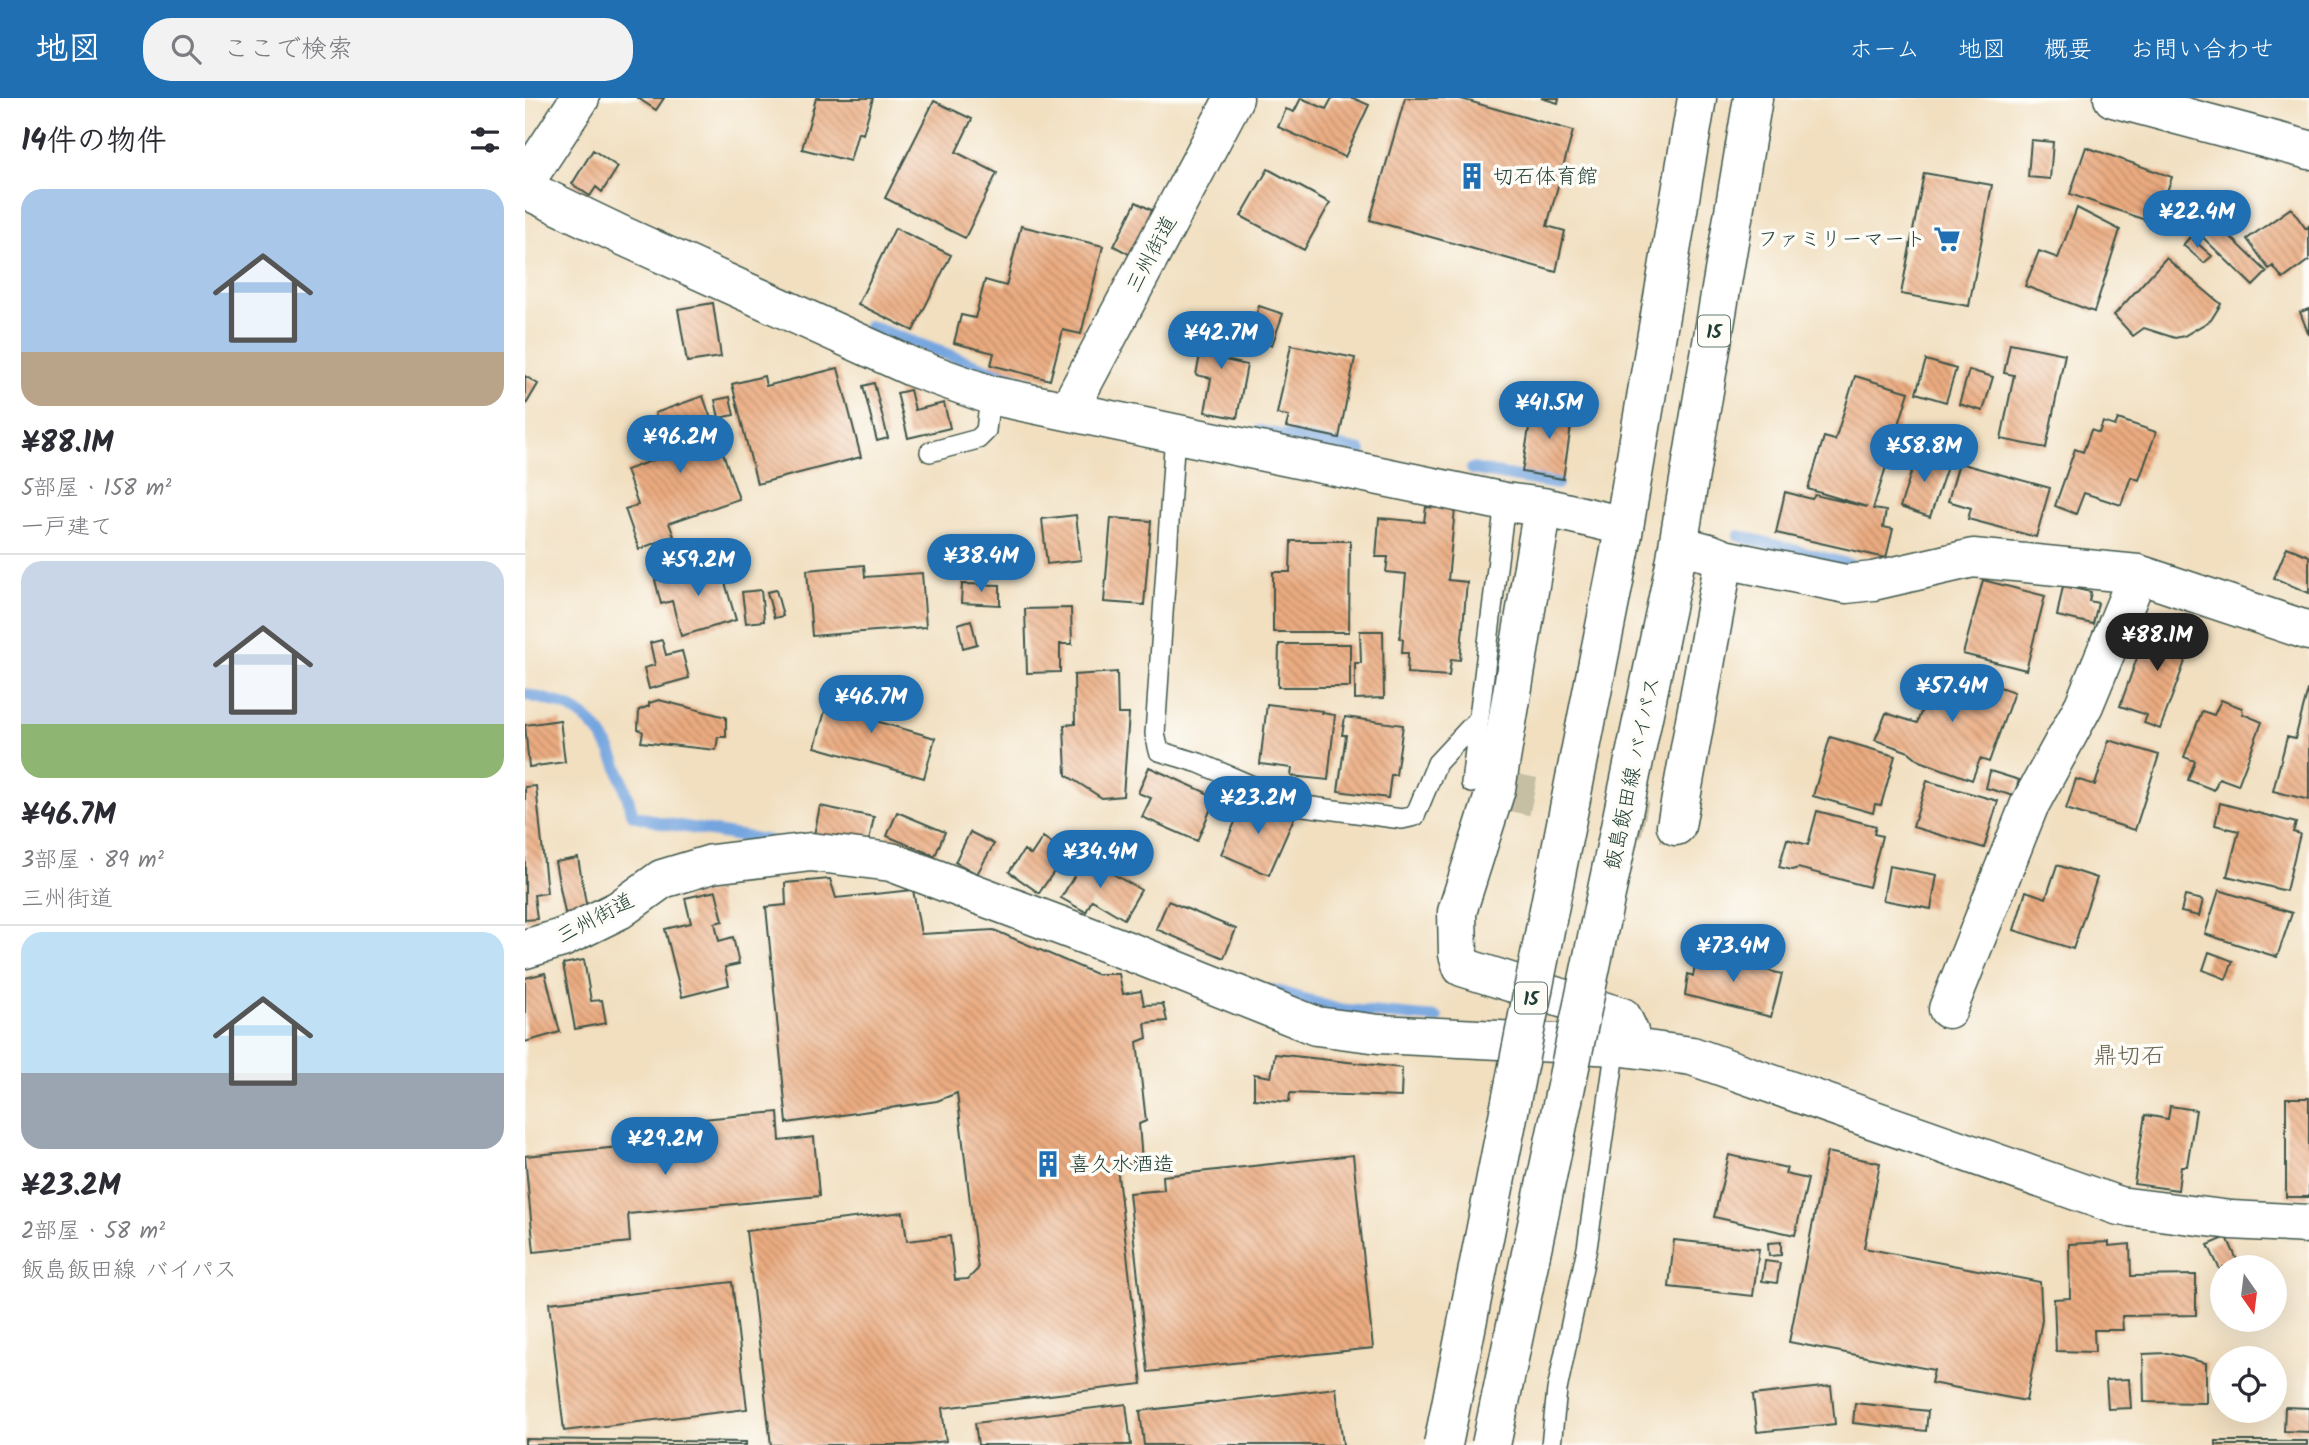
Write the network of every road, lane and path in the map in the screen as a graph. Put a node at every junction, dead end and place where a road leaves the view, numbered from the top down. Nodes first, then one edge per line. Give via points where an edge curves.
1 (580, 98) edge
2 (1234, 98) edge
3 (1696, 98) edge
4 (1753, 98) edge
5 (2113, 98) edge
6 (2309, 150) edge
7 (525, 182) edge
8 (525, 189) edge
9 (991, 395) junction
10 (1068, 411) junction
11 (1175, 433) junction
12 (930, 452) dead end
13 (1505, 502) junction
14 (1543, 508) junction
15 (1622, 539) junction
16 (1677, 554) junction
17 (1724, 559) junction
18 (2137, 574) junction
19 (2309, 631) edge
20 (1479, 718) junction
21 (1471, 783) dead end
22 (1676, 826) dead end
23 (525, 949) edge
24 (1948, 1009) dead end
25 (1624, 1047) junction
26 (2309, 1224) edge
27 (1443, 1445) edge
28 (1491, 1445) edge
29 (1551, 1445) edge

1 - 7 main road
2 - 10 main road, 三州街道
3 - 15 main road, 15
4 - 16 main road, 飯島飯田線 バイパス / 15
5 - 6 main road
8 - 9 main road via 912,367
9 - 10 main road
9 - 12 lane via 986,431 978,439
10 - 11 main road
11 - 13 main road
11 - 20 lane via 1155,734 1159,751 1297,805 1402,820 1415,816 1437,763
13 - 14 main road
13 - 20 lane
14 - 15 main road
14 - 25 main road via 1496,789 1457,912 1458,954 1462,967 1622,1017 1629,1032
15 - 27 main road, 15, bridge
16 - 17 main road via 1709,553
16 - 28 main road, 飯島飯田線 バイパス / 15, bridge
17 - 18 main road via 1846,584 1973,558
17 - 22 main road
18 - 19 main road
18 - 24 main road via 2084,705 2029,806
20 - 21 lane
23 - 25 main road, 三州街道 via 562,938 619,910 661,879 712,864 811,852 891,862 1317,1026 1379,1034
25 - 26 main road via 1692,1056 2119,1206
25 - 29 lane via 1557,1390

